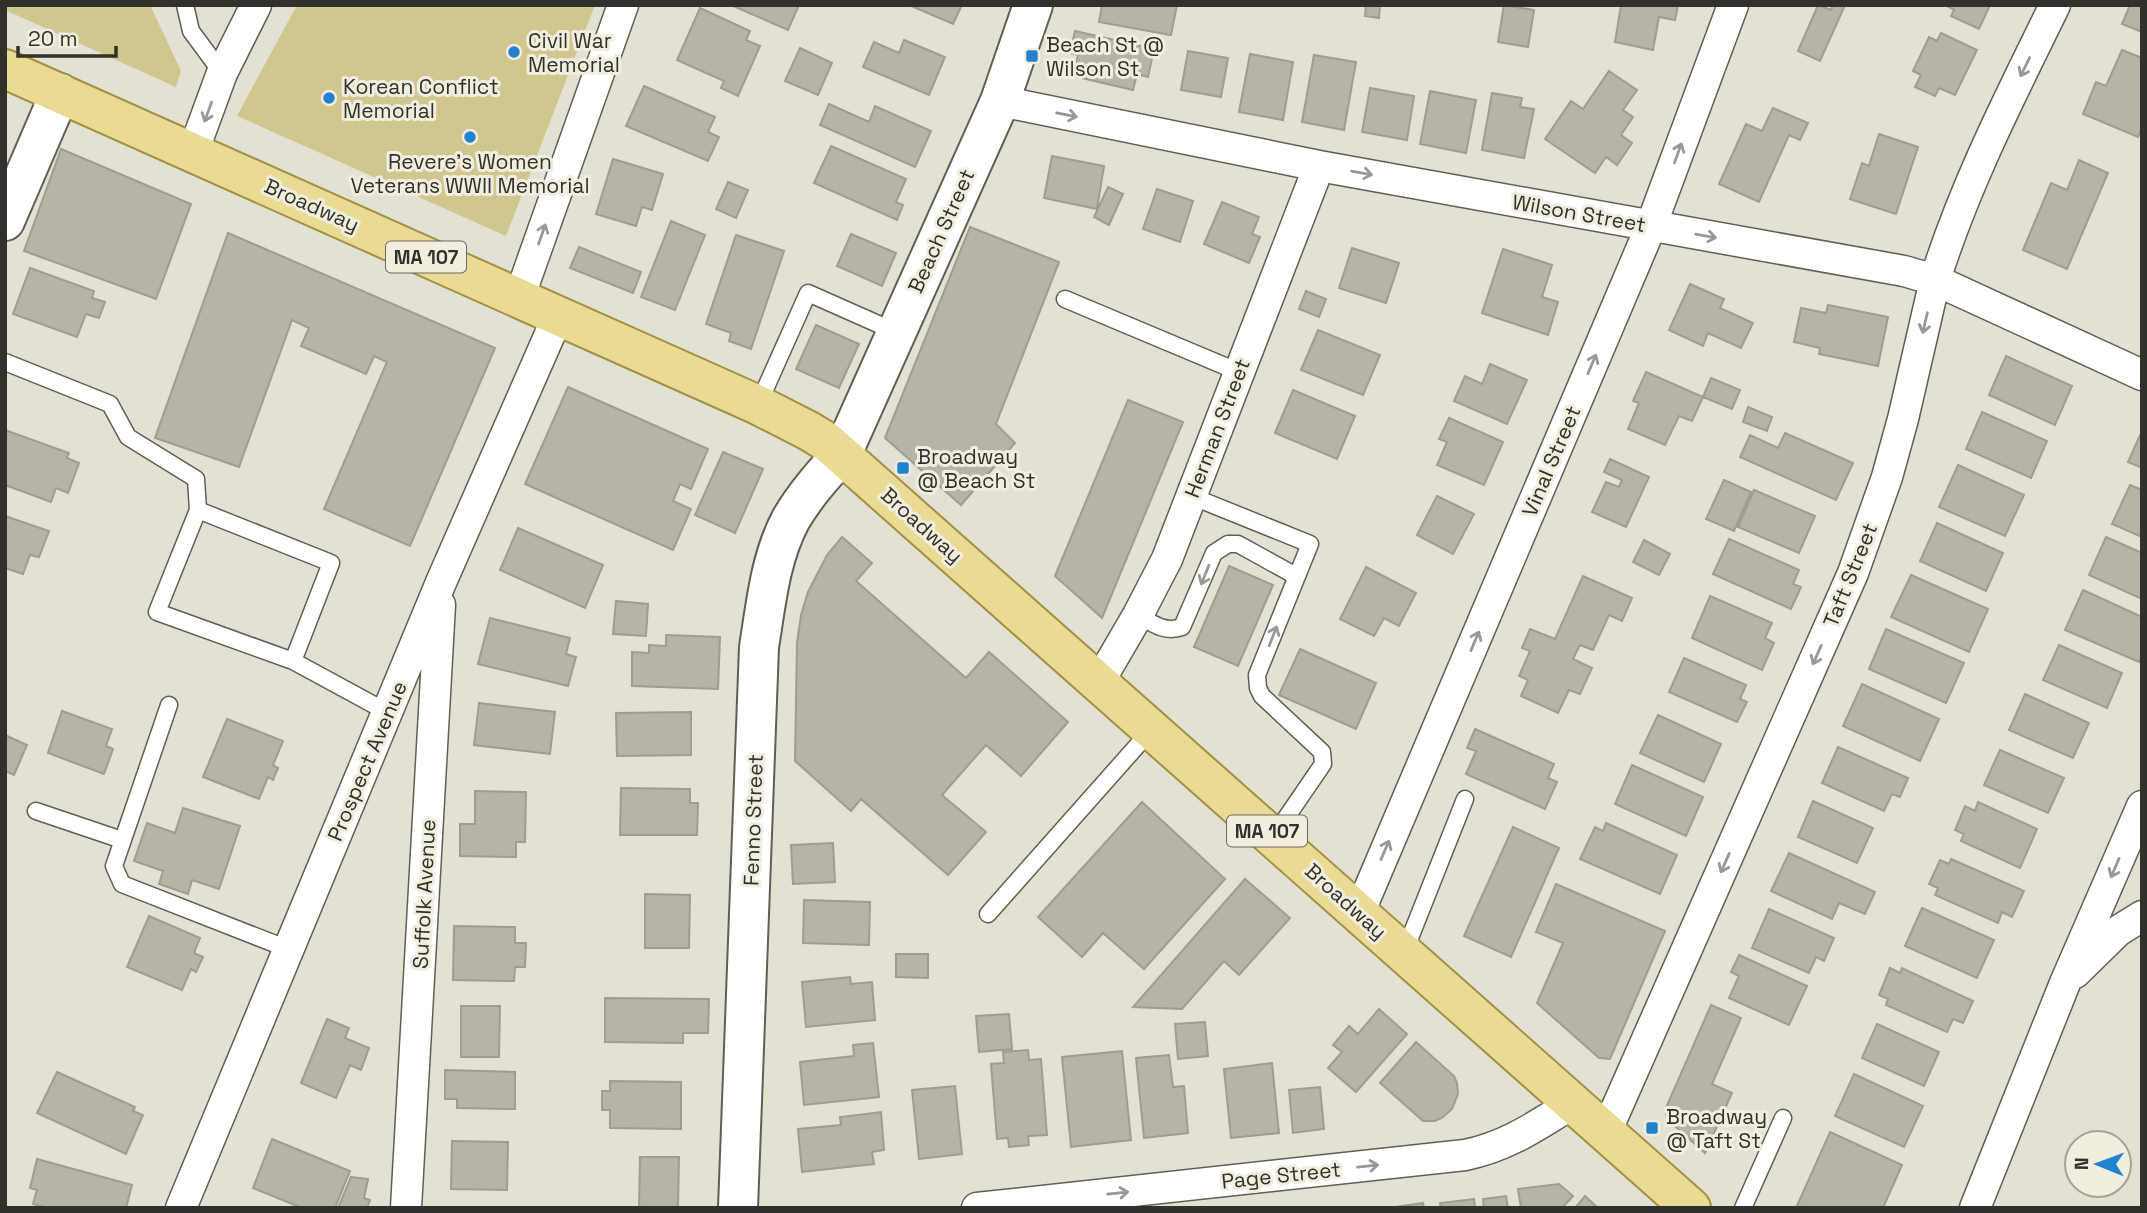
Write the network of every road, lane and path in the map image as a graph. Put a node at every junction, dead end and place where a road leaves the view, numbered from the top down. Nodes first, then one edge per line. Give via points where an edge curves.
1 (185, 5) edge
2 (256, 5) edge
3 (623, 5) edge
4 (1033, 5) edge
5 (1733, 5) edge
6 (2055, 5) edge
7 (5, 69) edge
8 (222, 73) junction
9 (60, 93) junction
10 (1000, 101) junction
11 (193, 152) junction
12 (1319, 166) junction
13 (5, 221) edge
14 (1651, 226) junction
15 (1935, 280) junction
16 (519, 298) junction
17 (1065, 299) dead end
18 (558, 316) junction
19 (895, 332) junction
20 (5, 362) edge
21 (1239, 372) junction
22 (2142, 376) edge
23 (758, 405) junction
24 (842, 454) junction
25 (1191, 496) junction
26 (198, 510) junction
27 (1296, 576) junction
28 (442, 580) junction
29 (1138, 615) junction
30 (293, 661) junction
31 (1099, 682) junction
32 (169, 705) dead end
33 (387, 712) junction
34 (1152, 729) junction
35 (1465, 799) dead end
36 (2142, 806) edge
37 (36, 811) dead end
38 (1273, 837) junction
39 (122, 840) junction
40 (1359, 913) junction
41 (988, 914) dead end
42 (2142, 916) edge
43 (288, 949) junction
44 (1404, 953) junction
45 (2065, 983) junction
46 (1573, 1103) junction
47 (1783, 1118) dead end
48 (1606, 1132) junction
49 (1176, 1197) edge
50 (181, 1208) edge
51 (406, 1208) edge
52 (738, 1208) edge
53 (977, 1208) edge
54 (1691, 1208) edge
55 (1743, 1208) edge
56 (1975, 1208) edge

1 - 8 lane via 191,31
2 - 8 street
16 -> 3 street
4 - 10 street, Beach Street
14 -> 5 street, Vinal Street
6 -> 15 street, Taft Street via 1969,187
7 - 9 main road, Broadway / MA 107
8 -> 11 street
9 - 11 main road, Broadway / MA 107
9 - 13 street
10 -> 12 street, Wilson Street
10 - 19 street, Beach Street
11 - 16 main road, Broadway / MA 107
12 -> 14 street, Wilson Street
12 - 21 street, Herman Street
14 -> 15 street, Wilson Street
40 -> 14 street, Vinal Street
15 - 22 street, Wilson Street
15 -> 48 street, Taft Street via 1887,477 1853,573
16 - 18 main road, Broadway / MA 107
17 - 21 lane
18 - 23 main road, Broadway / MA 107
18 - 28 street, Prospect Avenue
19 - 23 lane via 808,293
19 - 24 street, Beach Street
20 - 26 lane via 110,404 128,437 196,480
21 - 25 street, Herman Street
23 - 24 main road, Broadway / MA 107
24 - 31 main road, Broadway / MA 107
24 - 52 street, Fenno Street via 790,521 773,567 759,647
25 - 27 lane via 1310,544
25 - 29 street, Herman Street via 1167,559
26 - 30 lane via 331,563
26 - 30 lane via 157,612
27 -> 29 lane via 1238,544 1228,544 1214,553 1182,627 1172,631
38 -> 27 lane via 1323,764 1322,752 1258,688 1257,675
28 - 33 street, Prospect Avenue
28 - 51 street, Suffolk Avenue
29 - 31 street, Herman Street
30 - 33 lane
31 - 34 main road, Broadway / MA 107
32 - 39 lane
33 - 43 street, Prospect Avenue
34 - 38 main road, Broadway / MA 107
34 - 41 lane
35 - 44 lane
36 -> 45 street
37 - 39 lane
38 - 40 main road, Broadway / MA 107
39 - 43 lane via 114,866 122,884
40 - 44 main road, Broadway / MA 107
42 - 45 street via 2118,931
43 - 50 street, Prospect Avenue
44 - 46 main road, Broadway / MA 107
45 - 56 street
46 - 48 main road, Broadway / MA 107
49 -> 46 street, Page Street via 1477,1153 1511,1141
47 - 55 lane
48 - 54 main road, Broadway / MA 107
53 -> 49 street, Page Street

